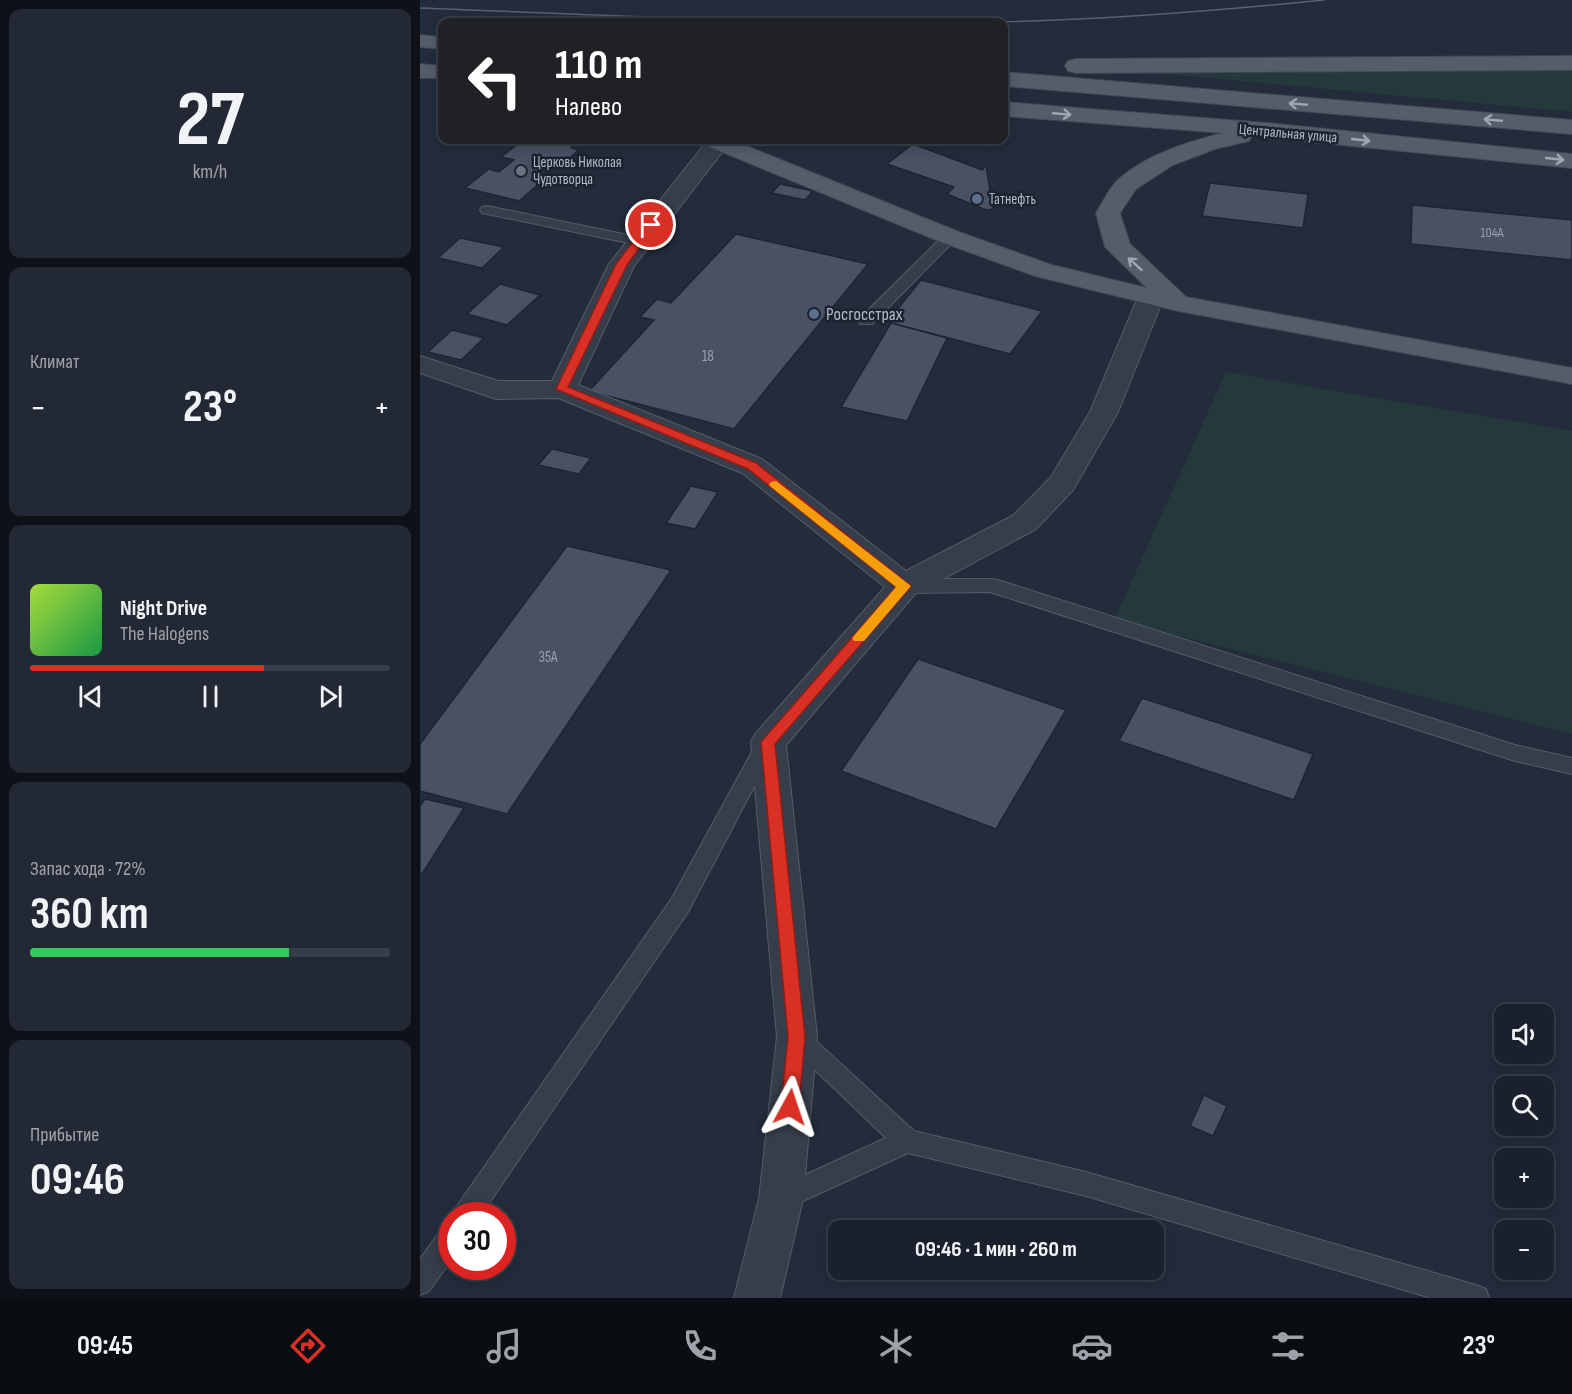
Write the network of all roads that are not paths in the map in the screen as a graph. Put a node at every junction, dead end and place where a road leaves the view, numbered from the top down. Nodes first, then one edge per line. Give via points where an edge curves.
1 (420, 41) edge
2 (438, 43) edge
3 (1572, 63) edge
4 (1008, 66) edge
5 (420, 71) edge
6 (438, 72) edge
7 (1008, 79) edge
8 (1008, 109) edge
9 (1572, 127) edge
10 (1267, 130) junction
11 (714, 144) edge
12 (723, 144) edge
13 (1572, 161) edge
14 (487, 210) dead end
15 (950, 237) junction
16 (638, 241) junction
17 (1165, 300) junction
18 (866, 321) dead end
19 (420, 364) edge
20 (1572, 376) edge
21 (562, 389) junction
22 (904, 586) junction
23 (768, 742) junction
24 (1572, 766) edge
25 (796, 1037) junction
26 (907, 1141) junction
27 (781, 1199) junction
28 (475, 1202) edge
29 (438, 1256) edge
30 (420, 1282) edge
31 (757, 1298) edge
32 (1476, 1298) edge

1 - 2 main road
3 - 4 main road
5 - 6 main road
9 -> 7 main road, Центральная улица
8 -> 10 main road, Центральная улица
10 -> 13 main road, Центральная улица
17 -> 10 main road via 1118,248 1108,213 1127,184 1165,160 1207,144
11 - 16 street
12 - 15 main road
14 - 16 lane
15 - 17 main road via 1044,271
15 - 18 lane
16 - 21 street via 622,264
17 - 20 main road
17 - 22 street via 1062,483 1024,522
19 - 21 street via 496,390
21 - 22 street via 752,466
22 - 23 street
22 - 24 lane via 991,585 1515,753
23 - 25 street
23 - 28 lane via 680,905
25 - 26 lane
25 - 27 street
26 - 27 lane
26 - 32 lane via 1086,1184
27 - 31 street
29 - 30 lane

